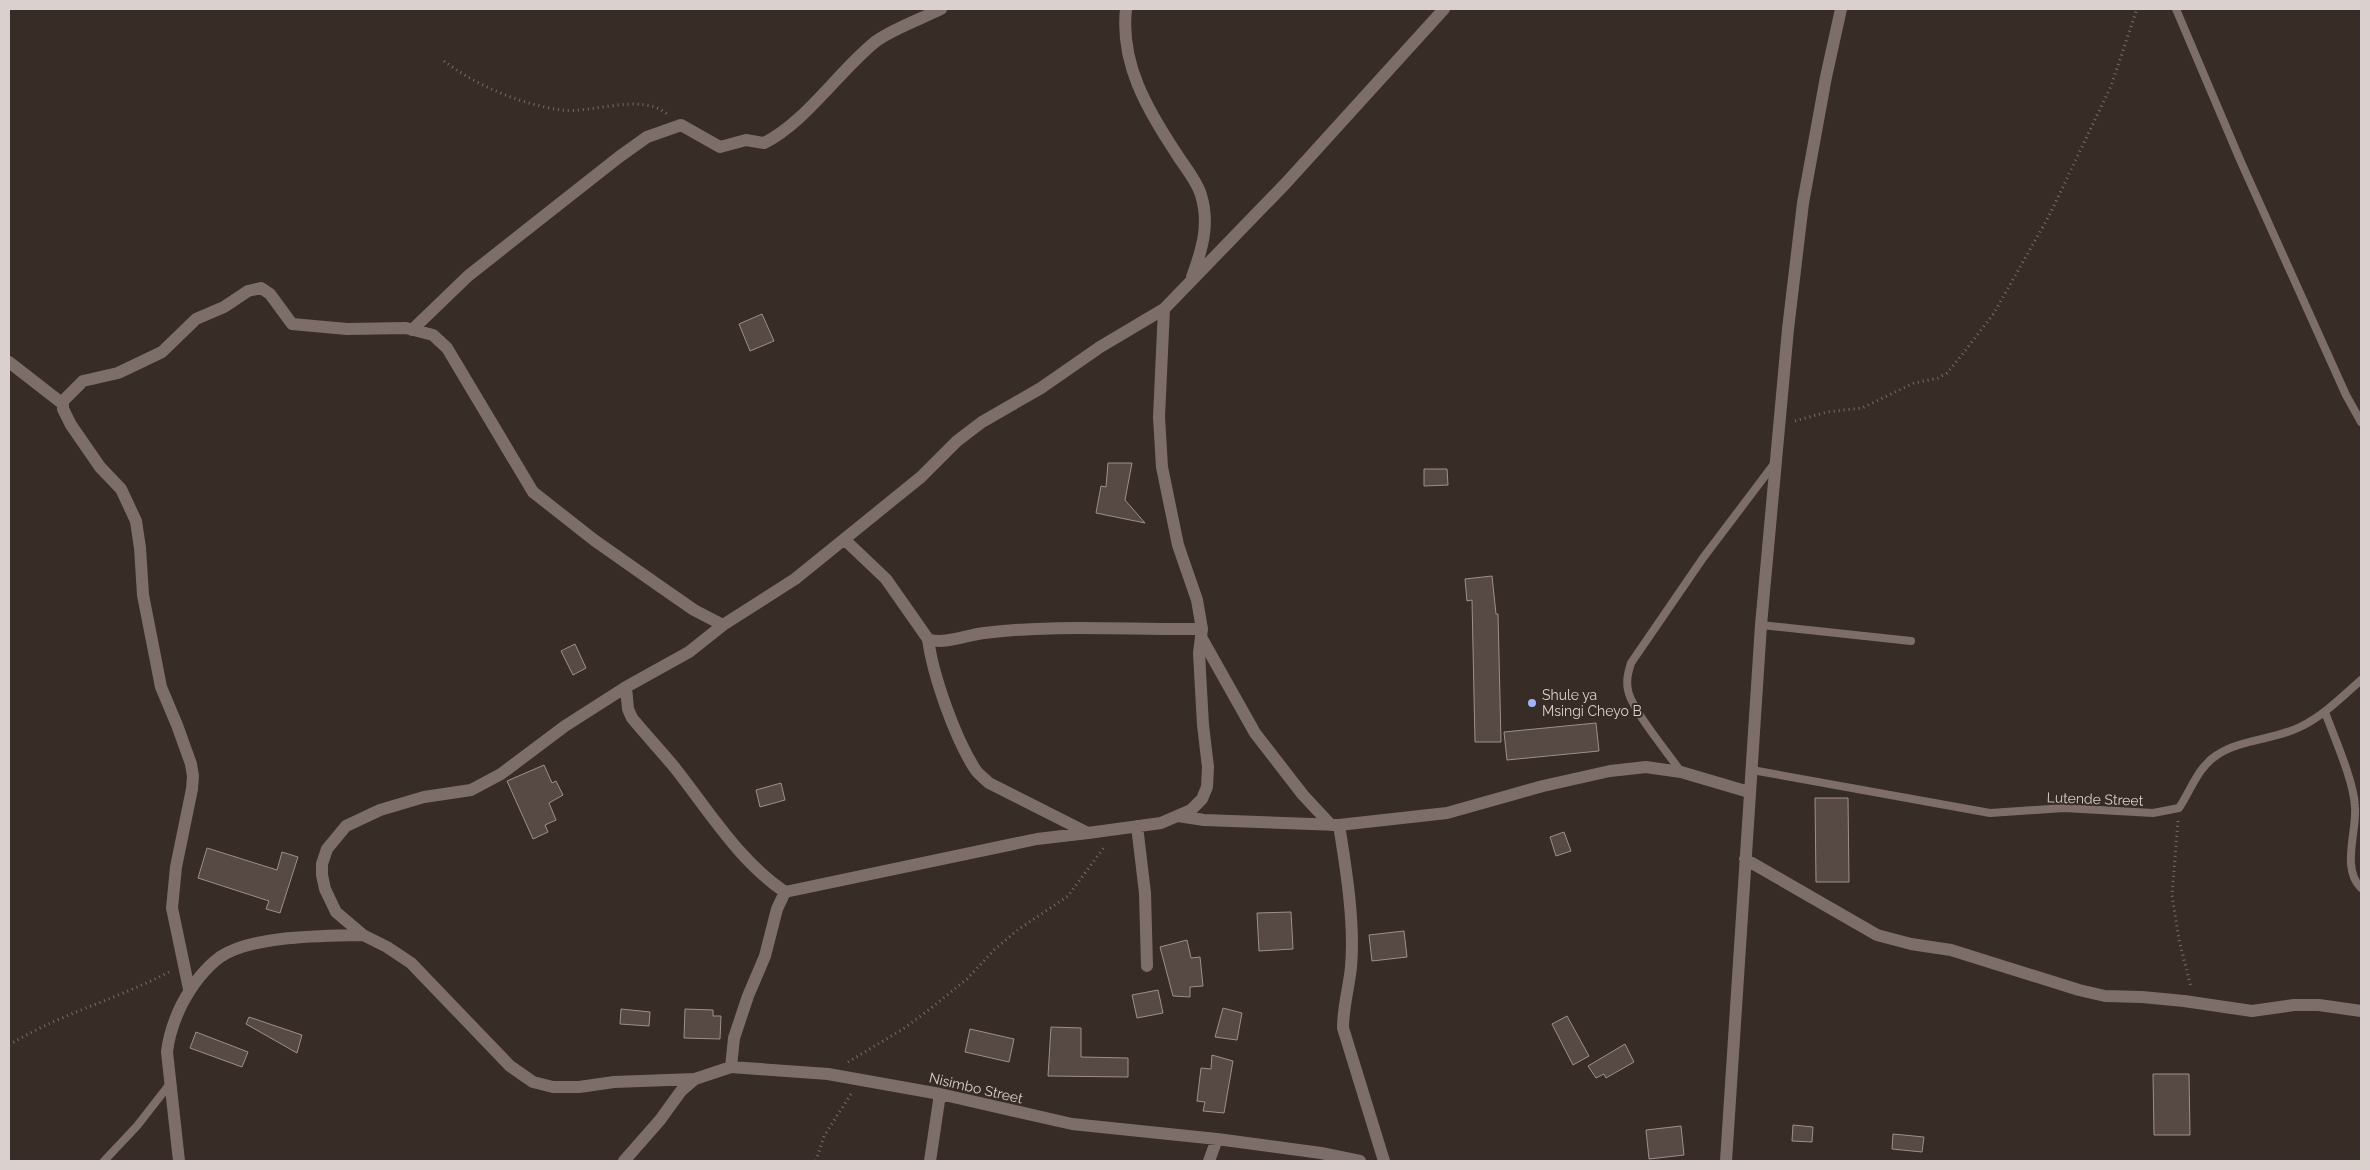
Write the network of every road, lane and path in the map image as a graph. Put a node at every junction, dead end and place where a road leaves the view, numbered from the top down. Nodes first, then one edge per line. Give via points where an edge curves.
1 (941, 9) edge
2 (1126, 9) edge
3 (1444, 9) edge
4 (1841, 9) edge
5 (2137, 9) edge
6 (2176, 9) edge
7 (444, 61) dead end
8 (681, 125) junction
9 (1190, 282) junction
10 (1164, 310) junction
11 (412, 330) junction
12 (9, 362) edge
13 (62, 404) junction
14 (2361, 422) edge
15 (1780, 425) junction
16 (1776, 461) junction
17 (845, 540) junction
18 (1761, 624) junction
19 (724, 625) junction
20 (1202, 633) junction
21 (928, 639) junction
22 (1911, 641) dead end
23 (2361, 680) edge
24 (626, 687) junction
25 (2325, 712) junction
26 (1752, 770) junction
27 (1681, 772) junction
28 (1749, 792) junction
29 (2179, 808) junction
30 (1178, 816) junction
31 (1335, 825) junction
32 (1137, 826) junction
33 (1115, 829) junction
34 (1088, 833) junction
35 (1745, 859) junction
36 (2361, 888) edge
37 (785, 892) junction
38 (363, 935) junction
39 (184, 964) junction
40 (1147, 966) dead end
41 (189, 989) junction
42 (2194, 1002) junction
43 (2361, 1011) edge
44 (9, 1045) edge
45 (731, 1067) junction
46 (828, 1074) junction
47 (695, 1078) junction
48 (861, 1080) junction
49 (169, 1085) junction
50 (940, 1094) junction
51 (1217, 1139) junction
52 (104, 1161) edge
53 (179, 1161) edge
54 (624, 1161) edge
55 (816, 1161) edge
56 (930, 1161) edge
57 (1209, 1161) edge
58 (1360, 1161) edge
59 (1384, 1161) edge
60 (1726, 1161) edge

1 - 8 street via 874,43 811,105 764,143 746,140 720,147
2 - 9 street via 1125,38 1137,86 1201,194 1206,225 1203,248
3 - 9 street via 1286,183
4 - 15 street via 1803,203
5 - 15 path via 2111,86 2049,216 1994,313 1947,373 1914,383 1862,408 1827,412
6 - 14 lane via 2265,217
7 - 8 path via 467,78 511,96 562,110 638,104 663,110
8 - 11 street via 647,138 618,157 468,276
9 - 10 street
10 - 17 street via 982,422
10 - 20 street via 1159,417 1162,467 1178,545 1197,600
11 - 13 street via 292,324 270,294 256,288 196,319 162,352 118,373 83,381
11 - 19 street via 433,335 447,348 534,492 658,585 694,610
12 - 13 street
13 - 39 street via 71,425 100,467 121,489 136,520 144,603 161,687 191,764 192,789 176,867 172,908
15 - 16 street
16 - 18 street
16 - 27 lane via 1703,558 1631,663 1627,676 1628,692
17 - 19 street via 795,579
17 - 21 street via 886,579
18 - 22 lane
18 - 26 street
19 - 24 street via 689,652
20 - 21 street via 1064,627 985,633 940,642
20 - 30 street via 1199,653 1207,787 1202,799 1191,810
20 - 31 street via 1255,733 1291,781
21 - 34 street via 932,668 975,770 988,782
23 - 25 lane
24 - 37 street via 632,718 676,768 744,856 766,879
24 - 38 street via 482,785 380,810 346,826 326,849 322,875 336,912
25 - 29 lane via 2278,736 2231,747 2215,756 2202,769
25 - 36 lane via 2355,801 2352,872
26 - 28 street
26 - 29 lane, Lutende Street via 1990,813 2064,808 2152,814
27 - 28 street
27 - 31 street via 1646,767 1610,771 1447,813
28 - 35 street
29 - 42 path via 2172,895
30 - 31 street via 1204,820
30 - 32 street
31 - 59 street via 1346,864 1351,966 1343,1028
32 - 33 street
32 - 40 street via 1145,893
33 - 34 street
33 - 46 path via 1068,896 1019,929 967,979 903,1030
34 - 37 street via 1037,839
35 - 42 street via 1877,935 1951,950 2105,996
35 - 60 street
37 - 45 street via 734,1038
38 - 41 street via 287,938 236,950 221,957
38 - 47 street via 411,963 510,1066 533,1082 554,1087 579,1087
39 - 41 street
39 - 44 path via 123,995 31,1032
41 - 49 street via 170,1034 167,1052
42 - 43 street via 2252,1011 2319,1005
45 - 46 street, Nisimbo Street
45 - 47 street, Nisimbo Street
46 - 48 street, Nisimbo Street
47 - 54 street, Nisimbo Street
48 - 50 street, Nisimbo Street
48 - 55 path via 824,1136
49 - 52 lane
49 - 53 street
50 - 51 street, Nisimbo Street via 1072,1124
50 - 56 street
51 - 57 street
51 - 58 street, Nisimbo Street

